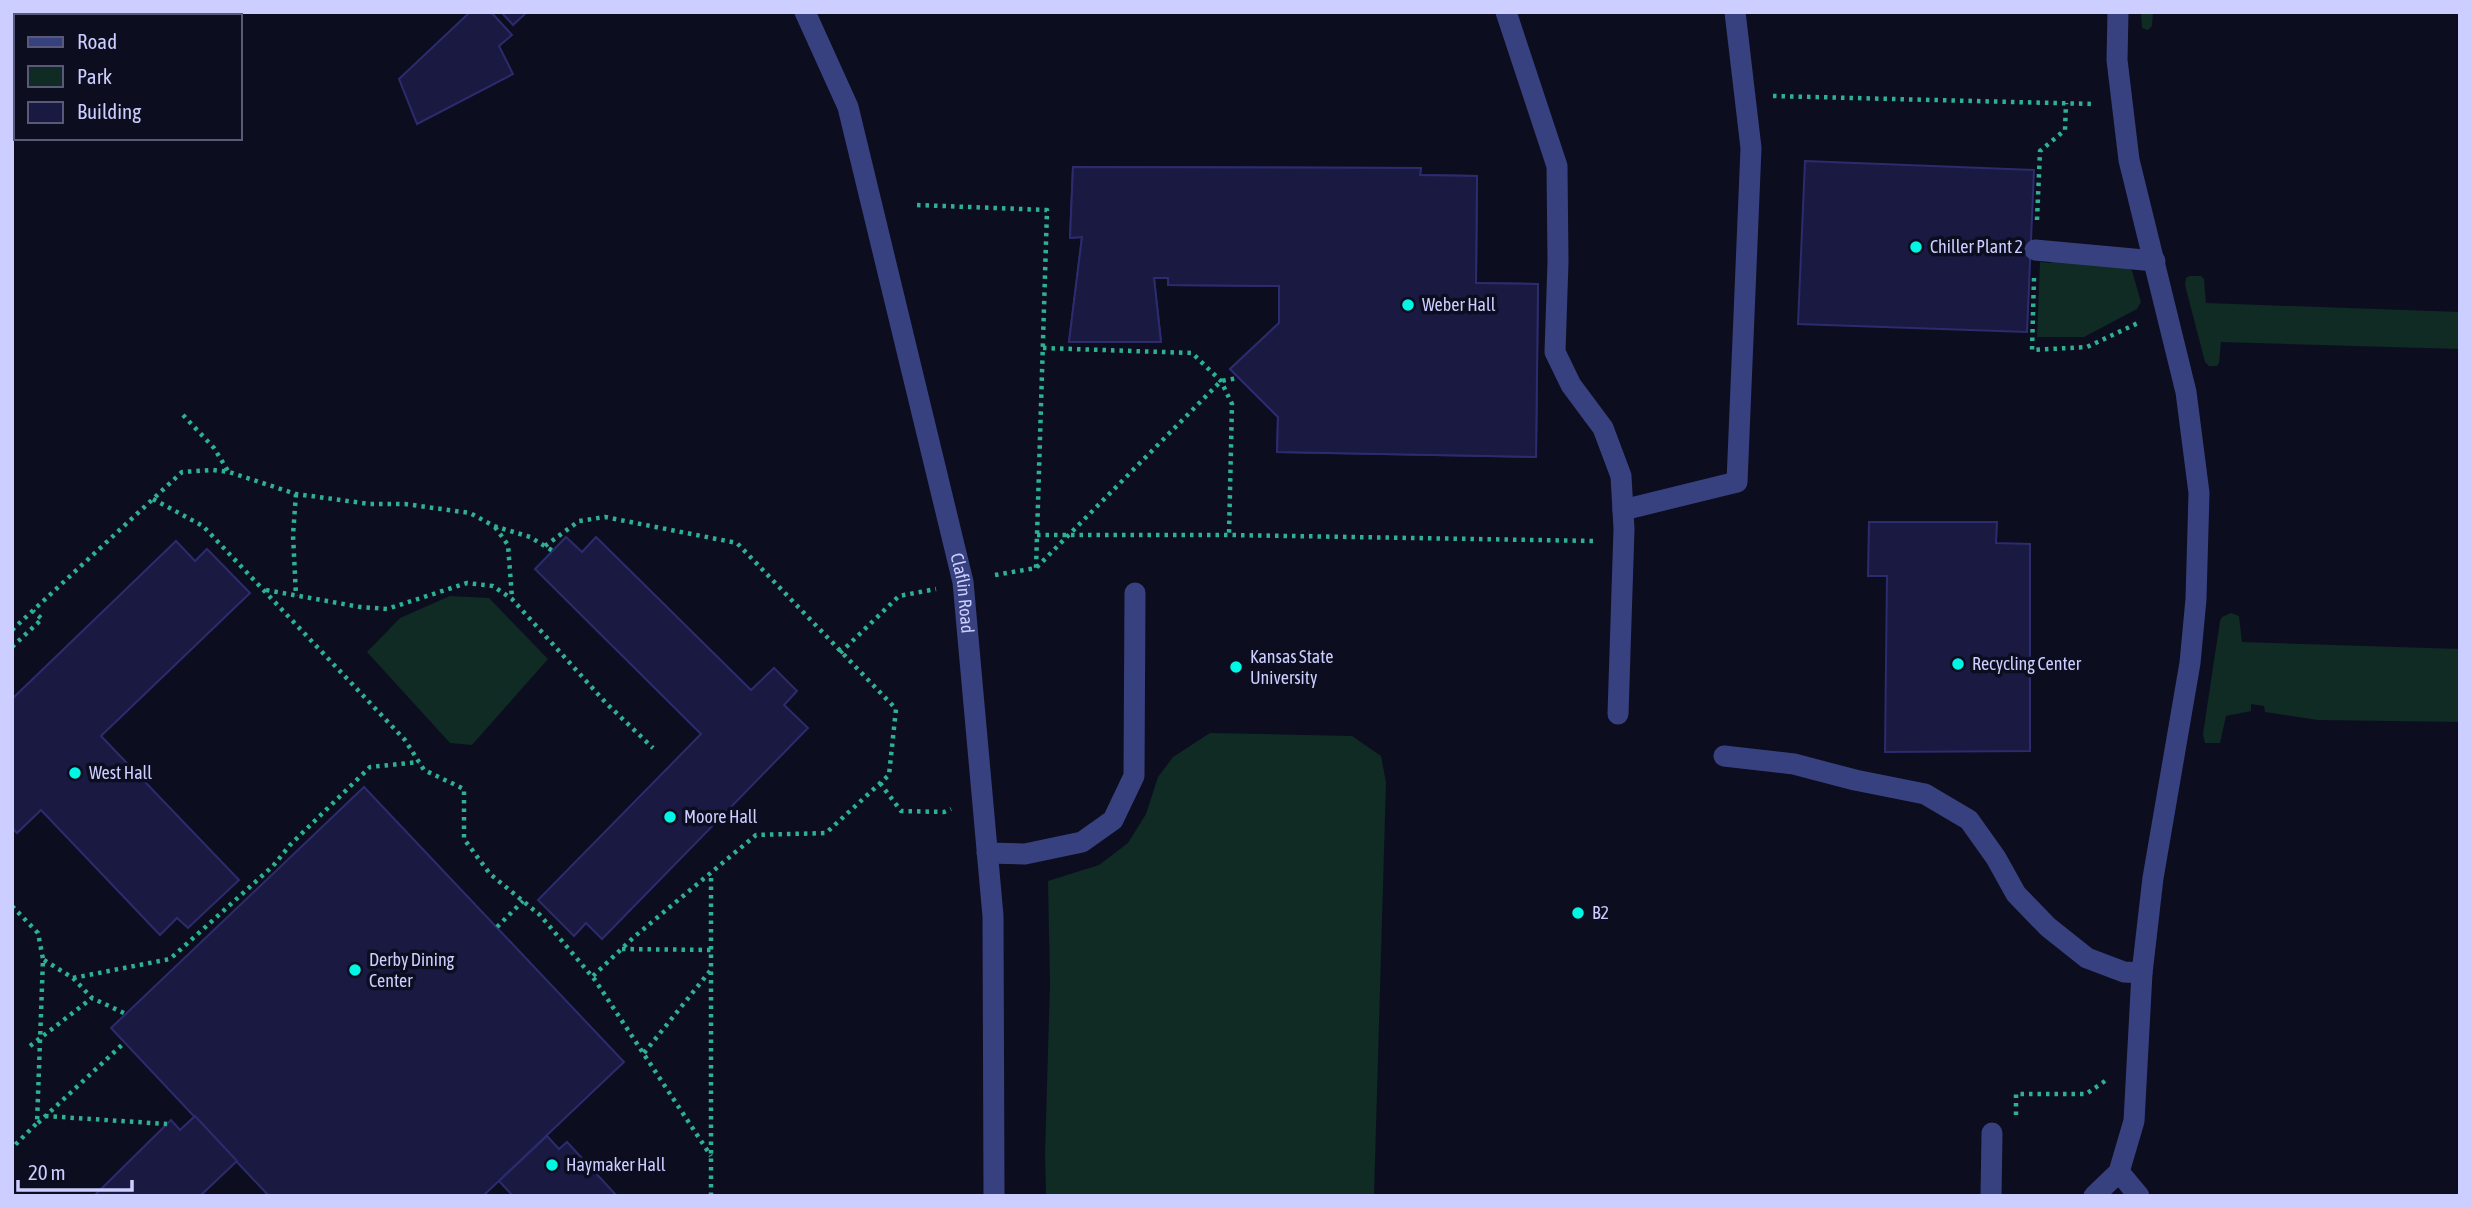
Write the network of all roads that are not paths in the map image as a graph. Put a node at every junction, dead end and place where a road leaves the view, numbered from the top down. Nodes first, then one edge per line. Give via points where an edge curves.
1 (805, 12) edge
2 (1506, 12) edge
3 (1735, 12) edge
4 (2118, 12) edge
5 (2035, 250) dead end
6 (2155, 261) junction
7 (1623, 510) junction
8 (1135, 593) dead end
9 (1618, 714) dead end
10 (1724, 756) dead end
11 (987, 853) junction
12 (2142, 973) junction
13 (1992, 1133) road end
14 (2119, 1172) junction
15 (994, 1196) edge
16 (1991, 1196) edge
17 (2094, 1196) edge
18 (2139, 1196) edge

1 - 11 street, Claflin Road via 848,107 963,582
2 - 7 street via 1557,166 1555,352 1571,385 1603,428 1621,475
3 - 7 street via 1751,148 1737,482
4 - 6 street via 2118,60 2129,160
5 - 6 street
6 - 12 street via 2186,392 2199,494 2190,663 2153,878
7 - 9 street
8 - 11 street via 1133,776 1113,820 1082,842 1025,854
10 - 12 street via 1794,764 1925,794 1969,820 2016,894 2048,927 2087,958
11 - 15 street, Claflin Road via 993,916
12 - 14 street via 2134,1121
13 - 16 street
14 - 17 street
14 - 18 street

